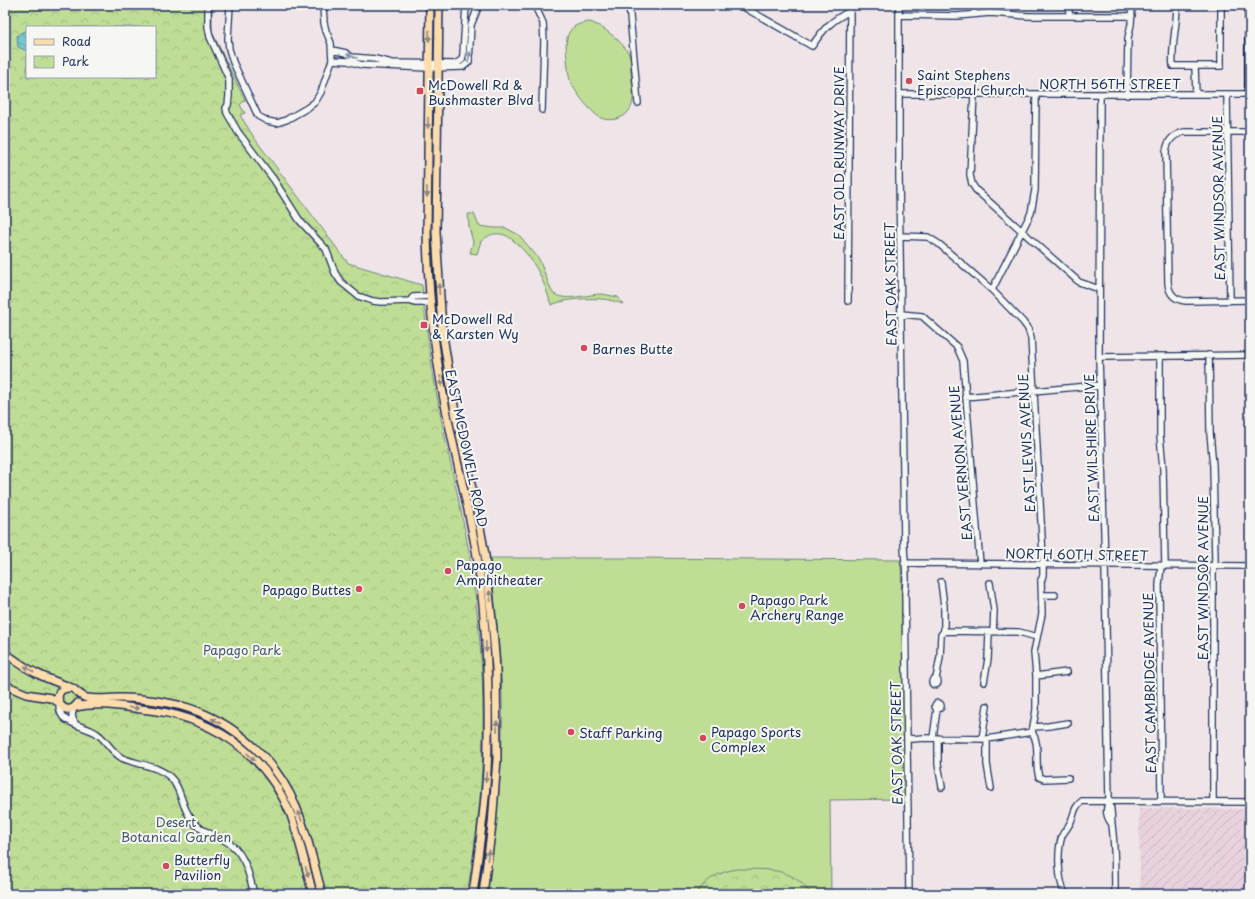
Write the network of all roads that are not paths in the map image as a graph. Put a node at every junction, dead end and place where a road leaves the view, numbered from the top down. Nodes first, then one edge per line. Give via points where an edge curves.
1 (208, 5) edge
2 (230, 5) edge
3 (324, 5) edge
4 (430, 5) edge
5 (439, 5) edge
6 (467, 5) edge
7 (479, 5) edge
8 (629, 5) edge
9 (740, 5) edge
10 (899, 5) edge
11 (974, 5) edge
12 (1069, 5) edge
13 (1132, 5) edge
14 (1177, 5) edge
15 (1221, 5) edge
16 (1248, 5) edge
17 (536, 6) edge
18 (850, 8) edge
19 (974, 14) junction
20 (899, 15) junction
21 (1069, 16) junction
22 (1132, 16) junction
23 (332, 50) junction
24 (332, 60) junction
25 (429, 66) junction
26 (438, 66) junction
27 (1195, 67) junction
28 (899, 94) junction
29 (974, 94) junction
30 (1036, 94) junction
31 (1100, 94) junction
32 (1128, 94) junction
33 (1196, 94) junction
34 (1227, 94) junction
35 (1249, 94) edge
36 (638, 102) dead end
37 (542, 110) dead end
38 (1228, 132) junction
39 (1250, 132) edge
40 (1022, 231) junction
41 (900, 236) junction
42 (1099, 289) junction
43 (992, 290) junction
44 (430, 296) junction
45 (1250, 300) edge
46 (410, 301) junction
47 (848, 301) dead end
48 (1230, 301) junction
49 (430, 303) junction
50 (902, 314) junction
51 (445, 354) junction
52 (1209, 355) junction
53 (1250, 355) edge
54 (1160, 356) junction
55 (1099, 358) junction
56 (1100, 385) junction
57 (1034, 391) junction
58 (965, 397) junction
59 (904, 563) junction
60 (980, 564) junction
61 (1043, 565) junction
62 (1106, 565) junction
63 (1163, 566) junction
64 (1214, 566) junction
65 (1250, 566) edge
66 (940, 582) dead end
67 (990, 583) dead end
68 (1042, 595) junction
69 (1055, 595) dead end
70 (944, 631) junction
71 (991, 632) junction
72 (1037, 637) junction
73 (5, 653) edge
74 (1067, 672) dead end
75 (1036, 676) junction
76 (936, 679) dead end
77 (984, 682) dead end
78 (5, 686) edge
79 (71, 688) junction
80 (78, 693) junction
81 (59, 702) junction
82 (987, 706) dead end
83 (75, 707) junction
84 (937, 709) dead end
85 (75, 723) junction
86 (1068, 723) dead end
87 (1032, 730) junction
88 (908, 738) junction
89 (935, 738) junction
90 (984, 739) junction
91 (1068, 778) dead end
92 (942, 788) dead end
93 (991, 788) dead end
94 (1109, 801) junction
95 (1161, 801) junction
96 (1213, 801) junction
97 (1250, 802) edge
98 (254, 894) edge
99 (313, 894) edge
100 (322, 894) edge
101 (473, 894) edge
102 (483, 894) edge
103 (909, 894) edge
104 (1065, 894) edge
105 (1115, 894) edge

1 - 46 street via 210,37 229,79 226,108 231,121 300,221 326,249 341,282 358,296 373,301
2 - 24 street via 229,49 258,116 267,121 277,123 286,120 315,102
3 - 23 street via 324,23
4 -> 25 main road, EAST MCDOWELL ROAD
5 - 26 main road, EAST MCDOWELL ROAD
6 - 7 street via 472,8
6 - 26 street via 462,60 455,64
26 -> 7 street via 461,68 469,62 471,25
8 - 36 street
9 - 18 street via 812,46 826,26
10 - 20 street, EAST OAK STREET
11 - 19 street
12 - 21 street
13 - 22 street
14 - 27 street via 1173,45 1174,66
15 - 27 street via 1221,66
16 - 35 street
17 - 37 street via 543,23
18 - 47 street, EAST OLD RUNWAY DRIVE
19 - 20 street
19 - 21 street
20 - 28 street, EAST OAK STREET
21 - 22 street
22 - 32 street via 1128,38
23 - 24 street
25 -> 23 street via 352,57
24 - 25 street via 348,61 362,66
25 - 26 street
25 -> 44 main road, EAST MCDOWELL ROAD via 427,231
51 -> 26 main road, EAST MCDOWELL ROAD via 436,250
27 - 33 street
28 - 29 street, NORTH 56TH STREET
28 - 41 street, EAST OAK STREET
29 - 30 street, NORTH 56TH STREET
29 - 40 street via 970,175 972,184
30 - 31 street, NORTH 56TH STREET
30 - 40 street via 1035,190 1031,213
31 - 32 street, NORTH 56TH STREET
31 - 42 street, EAST WILSHIRE DRIVE
32 - 33 street, NORTH 56TH STREET
33 - 34 street, NORTH 56TH STREET
34 - 35 street, NORTH 56TH STREET
34 - 38 street, EAST WINDSOR AVENUE
38 - 39 street
38 - 48 street, EAST WINDSOR AVENUE
38 - 48 street via 1184,132 1168,142 1166,151 1168,287 1174,297 1182,301
40 - 42 street via 1079,282
40 - 43 street
41 - 43 street, EAST LEWIS AVENUE via 928,238 940,244
41 - 50 street, EAST OAK STREET
42 - 55 street, EAST WILSHIRE DRIVE
43 - 57 street, EAST LEWIS AVENUE via 1028,329 1031,338
44 - 46 street via 413,297
44 - 49 main road, EAST MCDOWELL ROAD
44 - 51 main road via 436,304 442,350
45 - 48 street
46 - 49 street
49 -> 101 main road, EAST MCDOWELL ROAD via 444,399 475,548 485,630 488,737 483,813
50 - 58 street, EAST VERNON AVENUE via 922,316 957,347 963,361
50 - 59 street, EAST OAK STREET
102 -> 51 main road, EAST MCDOWELL ROAD via 497,759 496,668 481,530 458,431
52 - 53 street
52 - 54 street
52 - 64 street, EAST WINDSOR AVENUE
54 - 55 street
54 - 63 street, EAST CAMBRIDGE AVENUE
55 - 56 street, EAST WILSHIRE DRIVE
56 - 57 street
56 - 62 street, EAST WILSHIRE DRIVE
57 - 58 street
57 - 61 street, EAST LEWIS AVENUE
58 - 60 street, EAST VERNON AVENUE
59 - 60 street, NORTH 60TH STREET
59 - 88 street, EAST OAK STREET
60 - 61 street, NORTH 60TH STREET
61 - 62 street, NORTH 60TH STREET
61 - 68 street, EAST LEWIS AVENUE via 1040,570
62 - 63 street, NORTH 60TH STREET
62 - 94 street, EAST WILSHIRE DRIVE
63 - 64 street, NORTH 60TH STREET
63 - 95 street, EAST CAMBRIDGE AVENUE via 1159,586
64 - 65 street, NORTH 60TH STREET
64 - 96 street, EAST WINDSOR AVENUE
66 - 70 street via 945,610
67 - 71 street via 994,610
68 - 69 street
68 - 72 street, EAST LEWIS AVENUE via 1042,614
70 - 71 street
70 - 76 street via 941,635
71 - 72 street via 1019,632
71 - 77 street
72 - 75 street, EAST LEWIS AVENUE via 1034,652
79 -> 73 main road via 34,672
74 - 75 street
75 - 87 street, EAST LEWIS AVENUE via 1036,710
78 - 81 main road
79 - 80 main road
79 - 81 main road via 62,690 58,696
80 - 83 main road via 79,699
100 -> 80 main road via 303,824 293,799 274,769 250,743 219,722 188,708 126,698 89,699
81 - 83 main road via 66,709
81 - 85 street via 62,716
82 - 90 street
83 - 85 street via 72,716
83 -> 99 main road via 109,706 177,714 208,726 236,743 263,769 283,800 293,821
84 - 89 street
85 - 98 street via 96,733 122,758 161,770 171,778 197,826 231,844 243,858
86 - 87 street
87 - 90 street
87 - 91 street, EAST LEWIS AVENUE via 1037,747 1039,777
88 - 89 street
88 - 103 street, EAST OAK STREET
89 - 90 street
89 - 92 street
90 - 93 street
94 - 95 street
94 - 104 street via 1082,801 1074,810 1060,845 1060,878
94 - 105 street, EAST WILSHIRE DRIVE via 1106,807 1115,840
95 - 96 street
96 - 97 street

